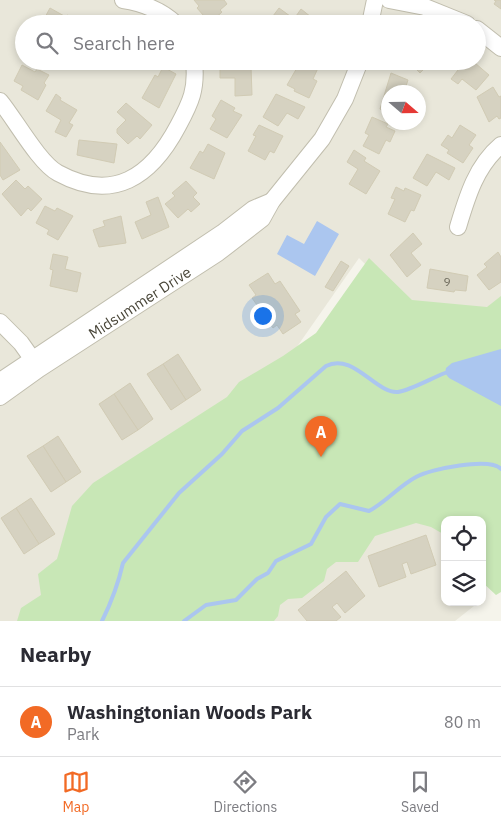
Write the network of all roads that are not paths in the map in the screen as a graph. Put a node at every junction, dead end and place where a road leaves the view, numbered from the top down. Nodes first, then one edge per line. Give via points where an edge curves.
1 (123, 0) edge
2 (375, 0) edge
3 (389, 0) edge
4 (166, 15) edge
5 (372, 15) edge
6 (445, 15) edge
7 (486, 36) edge
8 (501, 48) edge
9 (195, 70) edge
10 (356, 70) edge
11 (0, 101) edge
12 (501, 145) edge
13 (458, 227) dead end
14 (0, 322) edge
15 (36, 363) junction
16 (0, 381) edge
17 (0, 398) edge

1 - 4 street via 143,3
2 - 5 street
3 - 6 street via 425,7
7 - 8 street
9 - 11 street via 193,98 166,148 146,171 116,184 87,186 55,172
10 - 15 street, Midsummer Drive via 345,99 322,139 272,201 262,219 218,253
12 - 13 street via 472,182
14 - 15 street
15 - 16 street, Midsummer Drive
15 - 17 street, Midsummer Drive

